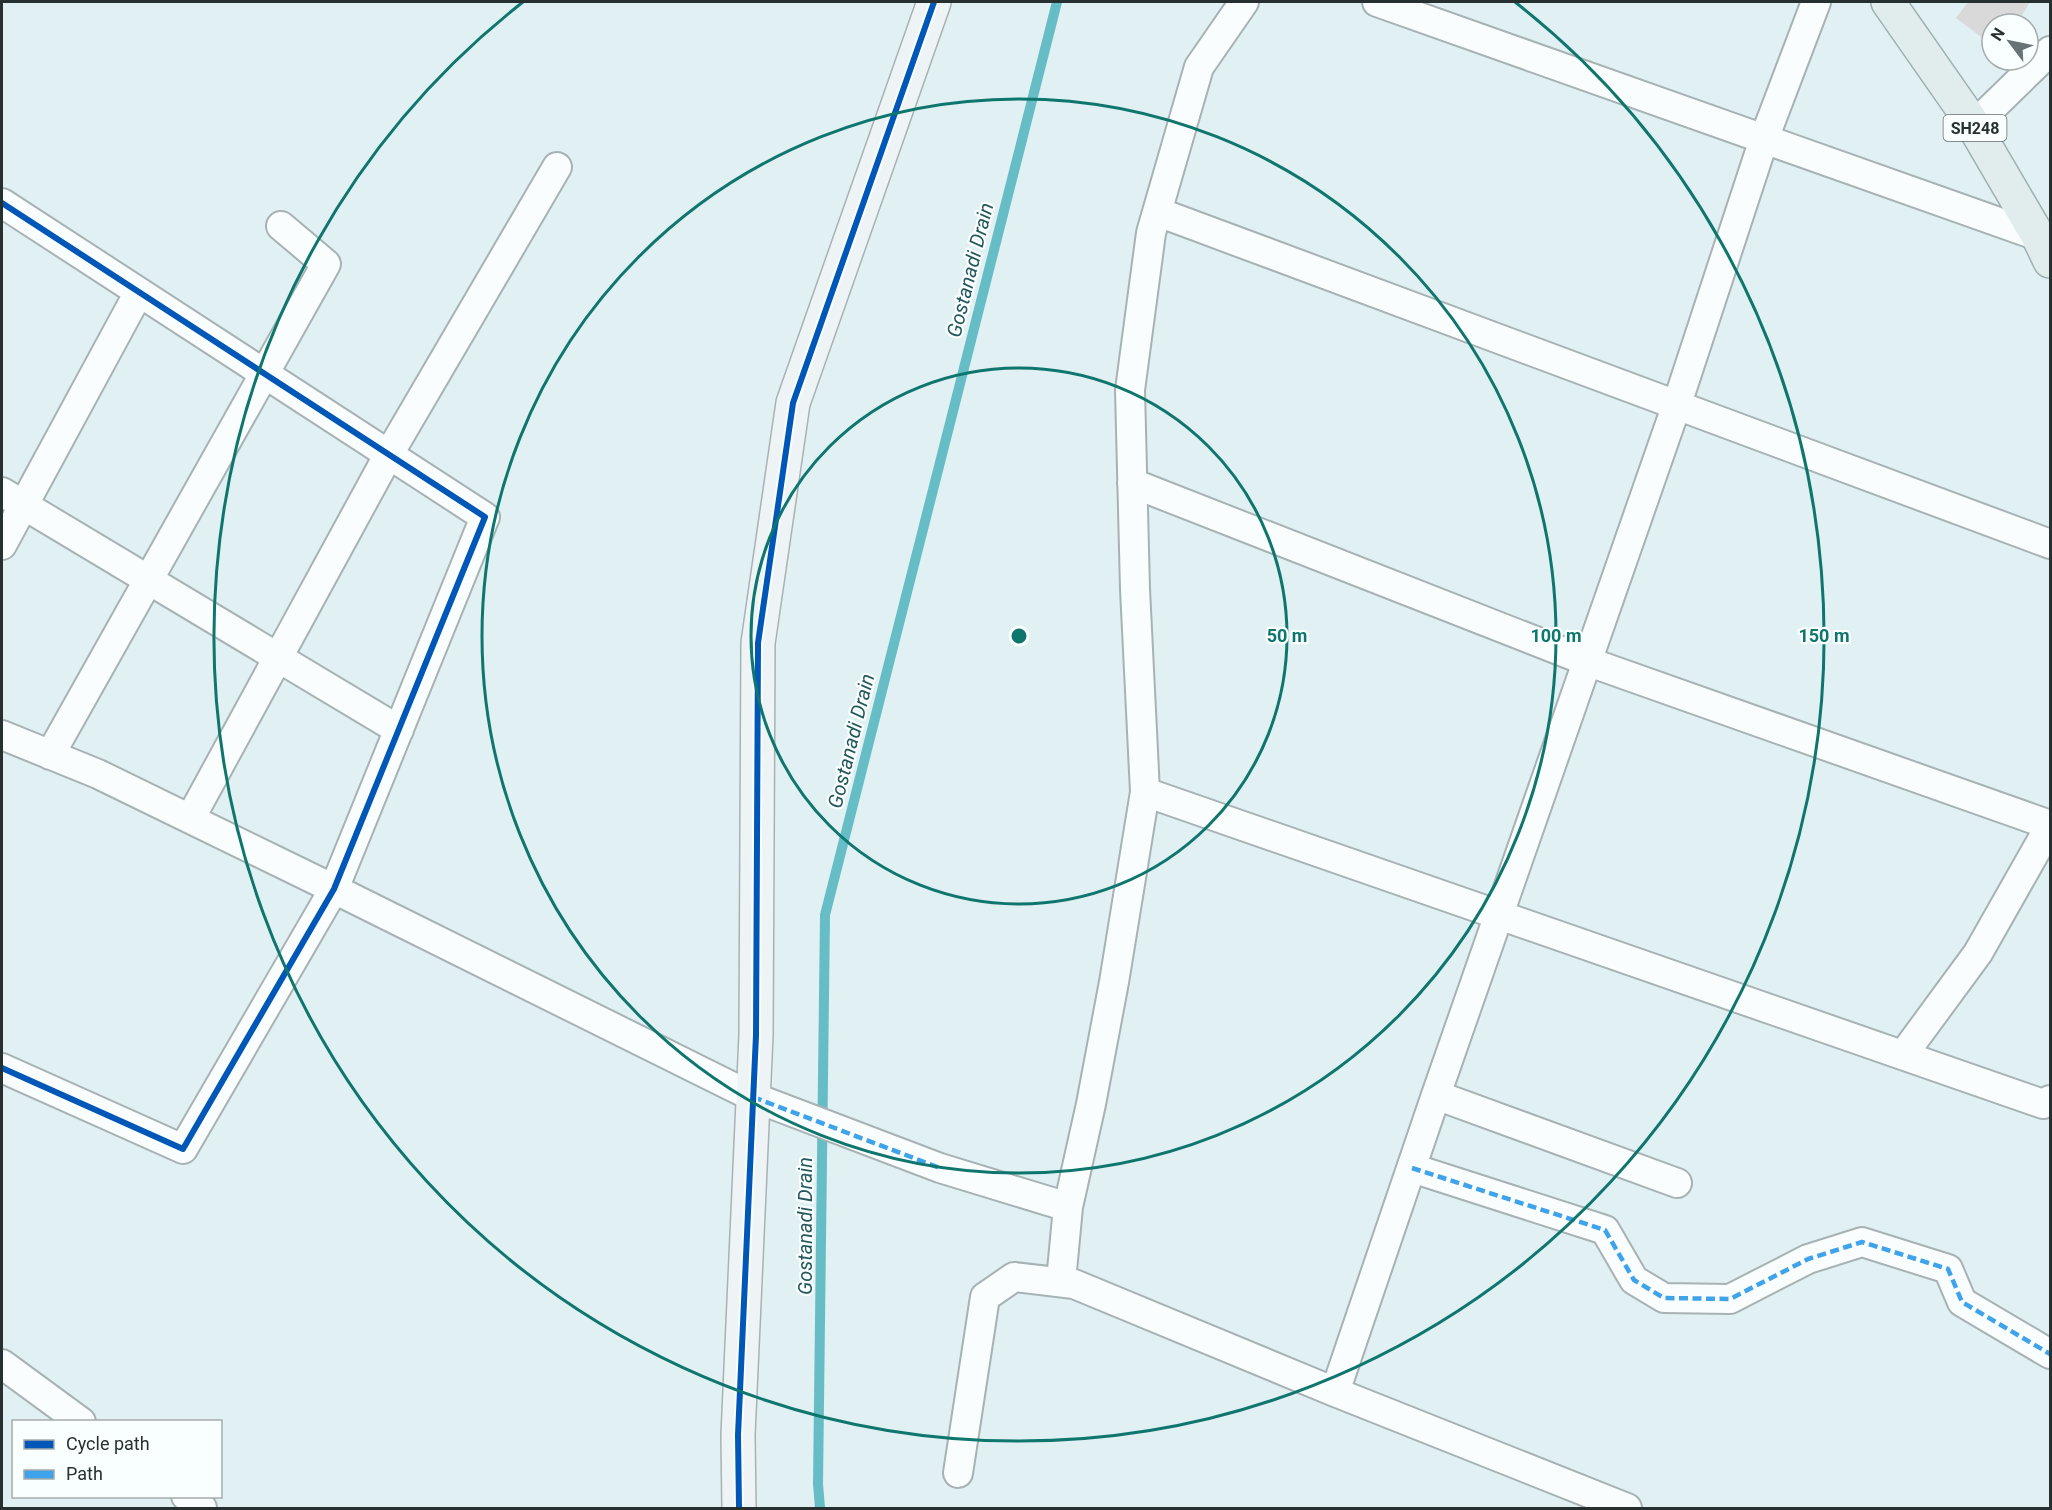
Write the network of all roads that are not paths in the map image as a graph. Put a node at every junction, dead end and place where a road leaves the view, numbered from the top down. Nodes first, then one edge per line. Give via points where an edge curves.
1 (934, 2) edge
2 (1244, 2) edge
3 (1377, 2) edge
4 (1816, 2) edge
5 (1888, 2) edge
6 (2050, 51) edge
7 (1973, 126) junction
8 (1764, 139) junction
9 (557, 167) dead end
10 (4, 211) edge
11 (1158, 212) junction
12 (281, 226) dead end
13 (2044, 249) edge
14 (139, 292) junction
15 (264, 373) junction
16 (1677, 404) junction
17 (389, 454) junction
18 (1132, 483) junction
19 (12, 498) edge
20 (2050, 544) edge
21 (2, 545) edge
22 (149, 580) junction
23 (279, 657) junction
24 (1588, 662) junction
25 (399, 730) junction
26 (2, 735) edge
27 (50, 755) junction
28 (1145, 792) junction
29 (190, 819) junction
30 (2050, 826) edge
31 (334, 889) junction
32 (1500, 916) junction
33 (1903, 1055) junction
34 (2, 1068) edge
35 (1436, 1095) junction
36 (753, 1097) junction
37 (2050, 1100) edge
38 (1412, 1168) junction
39 (1677, 1183) dead end
40 (1068, 1208) junction
41 (1061, 1281) junction
42 (2050, 1354) edge
43 (2, 1364) edge
44 (1335, 1392) junction
45 (78, 1420) edge
46 (958, 1473) dead end
47 (187, 1498) edge
48 (202, 1509) edge
49 (739, 1509) edge
50 (1627, 1509) edge

1 - 36 street via 793,403 758,643
2 - 11 street via 1199,67
3 - 8 street
4 - 8 street
5 - 7 main road, SH248
6 - 7 street
7 - 13 main road, SH248
8 - 13 street
8 - 16 street
9 - 17 street
10 - 14 street
11 - 16 street
11 - 18 street via 1151,233 1130,390
12 - 15 street via 326,264
14 - 15 street
14 - 19 street
15 - 17 street
15 - 22 street
16 - 20 street
16 - 24 street
17 - 23 street
17 - 25 street via 485,517
18 - 24 street
18 - 28 street
19 - 21 street
19 - 22 street
22 - 23 street
22 - 27 street
23 - 25 street
23 - 29 street
24 - 30 street
24 - 32 street
25 - 31 street
26 - 27 street
27 - 29 street
28 - 32 street
28 - 40 street via 1114,982
29 - 31 street
30 - 33 street via 1978,953
31 - 34 street via 183,1149
31 - 36 street
32 - 33 street
32 - 35 street
33 - 37 street via 2043,1104
35 - 38 street
35 - 39 street
36 - 40 street via 940,1168
36 - 49 street via 738,1435
38 - 42 street via 1605,1230 1634,1280 1664,1298 1730,1299 1808,1259 1862,1242 1948,1269 1962,1302
38 - 44 street
40 - 41 street
41 - 44 street
41 - 46 street via 1014,1277 985,1298
43 - 45 street
44 - 50 street
47 - 48 street

